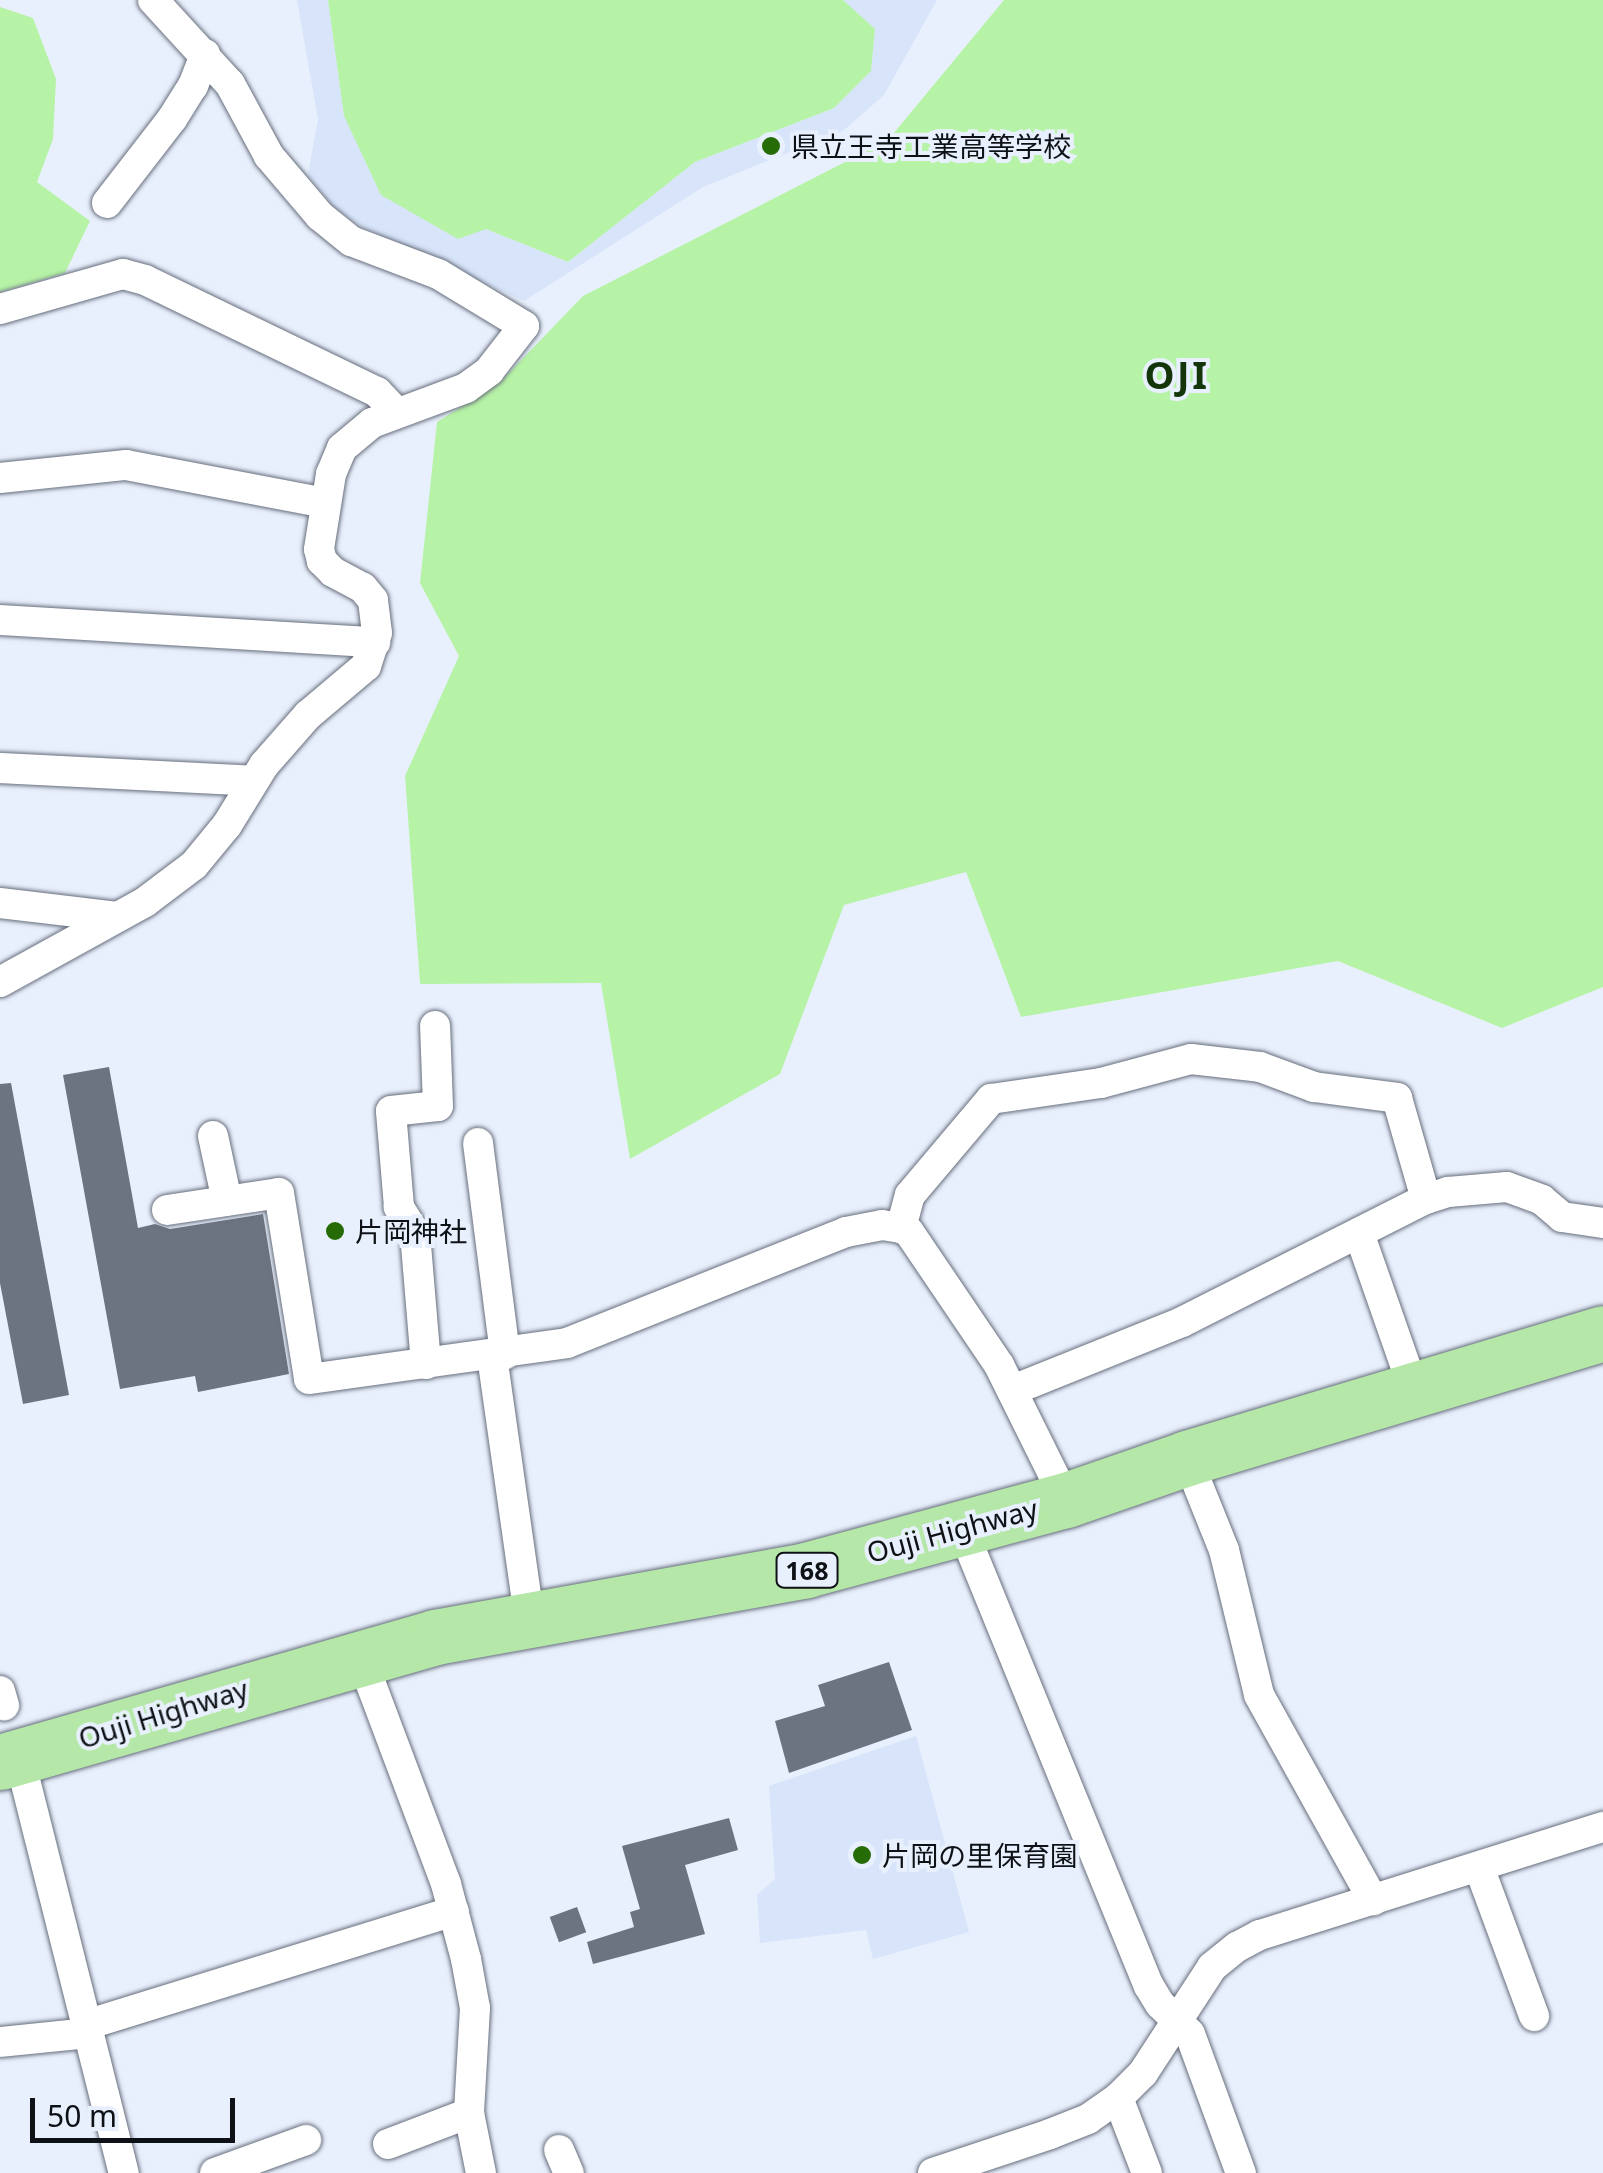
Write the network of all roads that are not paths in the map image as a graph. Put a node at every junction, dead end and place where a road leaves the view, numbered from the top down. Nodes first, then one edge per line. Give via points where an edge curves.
1 (153, 0) edge
2 (205, 54) junction
3 (108, 203) dead end
4 (0, 308) edge
5 (397, 413) junction
6 (0, 478) edge
7 (325, 502) junction
8 (0, 620) edge
9 (375, 642) junction
10 (0, 768) edge
11 (253, 782) junction
12 (0, 904) edge
13 (117, 917) junction
14 (0, 982) edge
15 (435, 1026) dead end
16 (213, 1136) dead end
17 (478, 1143) dead end
18 (1426, 1199) junction
19 (227, 1201) junction
20 (168, 1210) dead end
21 (1603, 1223) edge
22 (901, 1228) junction
23 (1360, 1233) junction
24 (1603, 1334) edge
25 (498, 1355) junction
26 (426, 1364) junction
27 (1012, 1390) junction
28 (1414, 1390) junction
29 (1187, 1458) junction
30 (1066, 1500) junction
31 (961, 1526) junction
32 (529, 1617) junction
33 (360, 1654) junction
34 (6, 1728) edge
35 (1601, 1833) edge
36 (1479, 1868) junction
37 (1373, 1900) junction
38 (454, 1911) junction
39 (1534, 2016) dead end
40 (1176, 2019) junction
41 (88, 2029) junction
42 (0, 2042) edge
43 (1118, 2098) junction
44 (468, 2113) junction
45 (306, 2140) dead end
46 (388, 2144) dead end
47 (124, 2173) edge
48 (215, 2173) edge
49 (480, 2173) edge
50 (934, 2173) edge
51 (1146, 2173) edge
52 (1241, 2173) edge

1 - 2 street
2 - 3 street via 172,119
2 - 5 street via 230,84 269,156 320,216 351,241 438,274 524,326 466,388
4 - 5 street via 124,274 377,392
5 - 7 street via 342,448
6 - 7 street via 126,465
7 - 9 street via 322,561 373,600
8 - 9 street
9 - 11 street via 366,666 308,715
10 - 11 street
11 - 13 street via 194,865
12 - 13 street
13 - 14 street
15 - 26 street via 438,1106 391,1112 399,1207 415,1233
16 - 19 street
17 - 25 street
18 - 21 street via 1507,1187 1542,1200 1562,1217
18 - 22 street via 1397,1098 1314,1087 1260,1067 1191,1060 1101,1083 991,1099 910,1195
18 - 23 street
19 - 20 street
19 - 26 street via 279,1193 309,1378
22 - 25 street via 858,1228 611,1328
22 - 27 street via 910,1232
23 - 27 street via 1182,1322
23 - 28 street
24 - 28 highway, Ouji Highway / 168
25 - 26 street
25 - 32 street
27 - 30 street
28 - 29 highway, Ouji Highway / 168
29 - 30 highway, Ouji Highway / 168
29 - 37 street via 1224,1550 1259,1695
30 - 31 highway, Ouji Highway / 168
31 - 32 highway, Ouji Highway / 168 via 806,1570
31 - 40 street via 1149,1986
32 - 33 highway, Ouji Highway / 168
33 - 34 highway, Ouji Highway / 168
33 - 38 street
34 - 41 street
35 - 36 street
36 - 37 street
36 - 39 street
37 - 40 street via 1236,1947 1212,1967
38 - 41 street
38 - 44 street via 474,2008
40 - 43 street via 1143,2073
40 - 52 street via 1190,2034
41 - 42 street
41 - 47 street
43 - 50 street via 1075,2124
43 - 51 street
44 - 46 street
44 - 49 street
45 - 48 street

